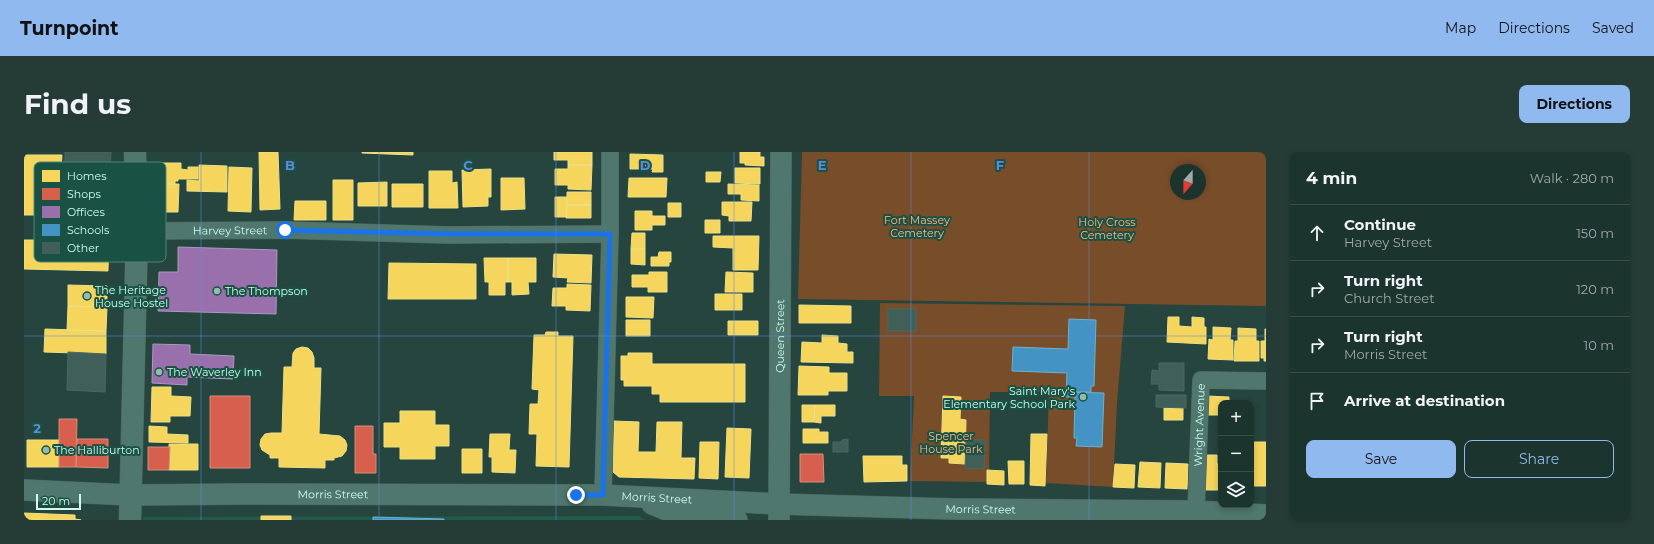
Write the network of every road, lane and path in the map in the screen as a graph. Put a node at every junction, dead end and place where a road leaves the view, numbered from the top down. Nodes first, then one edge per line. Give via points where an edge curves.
1 (135, 152) edge
2 (610, 152) edge
3 (780, 152) edge
4 (135, 162) edge
5 (166, 231) edge
6 (610, 234) junction
7 (136, 262) edge
8 (1266, 381) edge
9 (24, 490) edge
10 (603, 495) junction
11 (130, 496) junction
12 (639, 498) junction
13 (1196, 511) junction
14 (779, 512) edge
15 (953, 514) edge
16 (1134, 515) edge
17 (1266, 515) edge
18 (130, 520) edge
19 (736, 520) edge

1 - 4 main road
2 - 6 street
3 - 14 street, Queen Street
5 - 6 street, Harvey Street
6 - 10 street
7 - 11 main road
8 - 13 street, Wright Avenue via 1201,380
9 - 11 street, Morris Street
10 - 11 street, Morris Street
10 - 12 street, Morris Street
11 - 18 main road
12 - 14 street, Morris Street
12 - 19 street via 686,518
13 - 16 street, Morris Street
13 - 17 street, Morris Street
14 - 15 street, Morris Street
15 - 16 street, Morris Street

